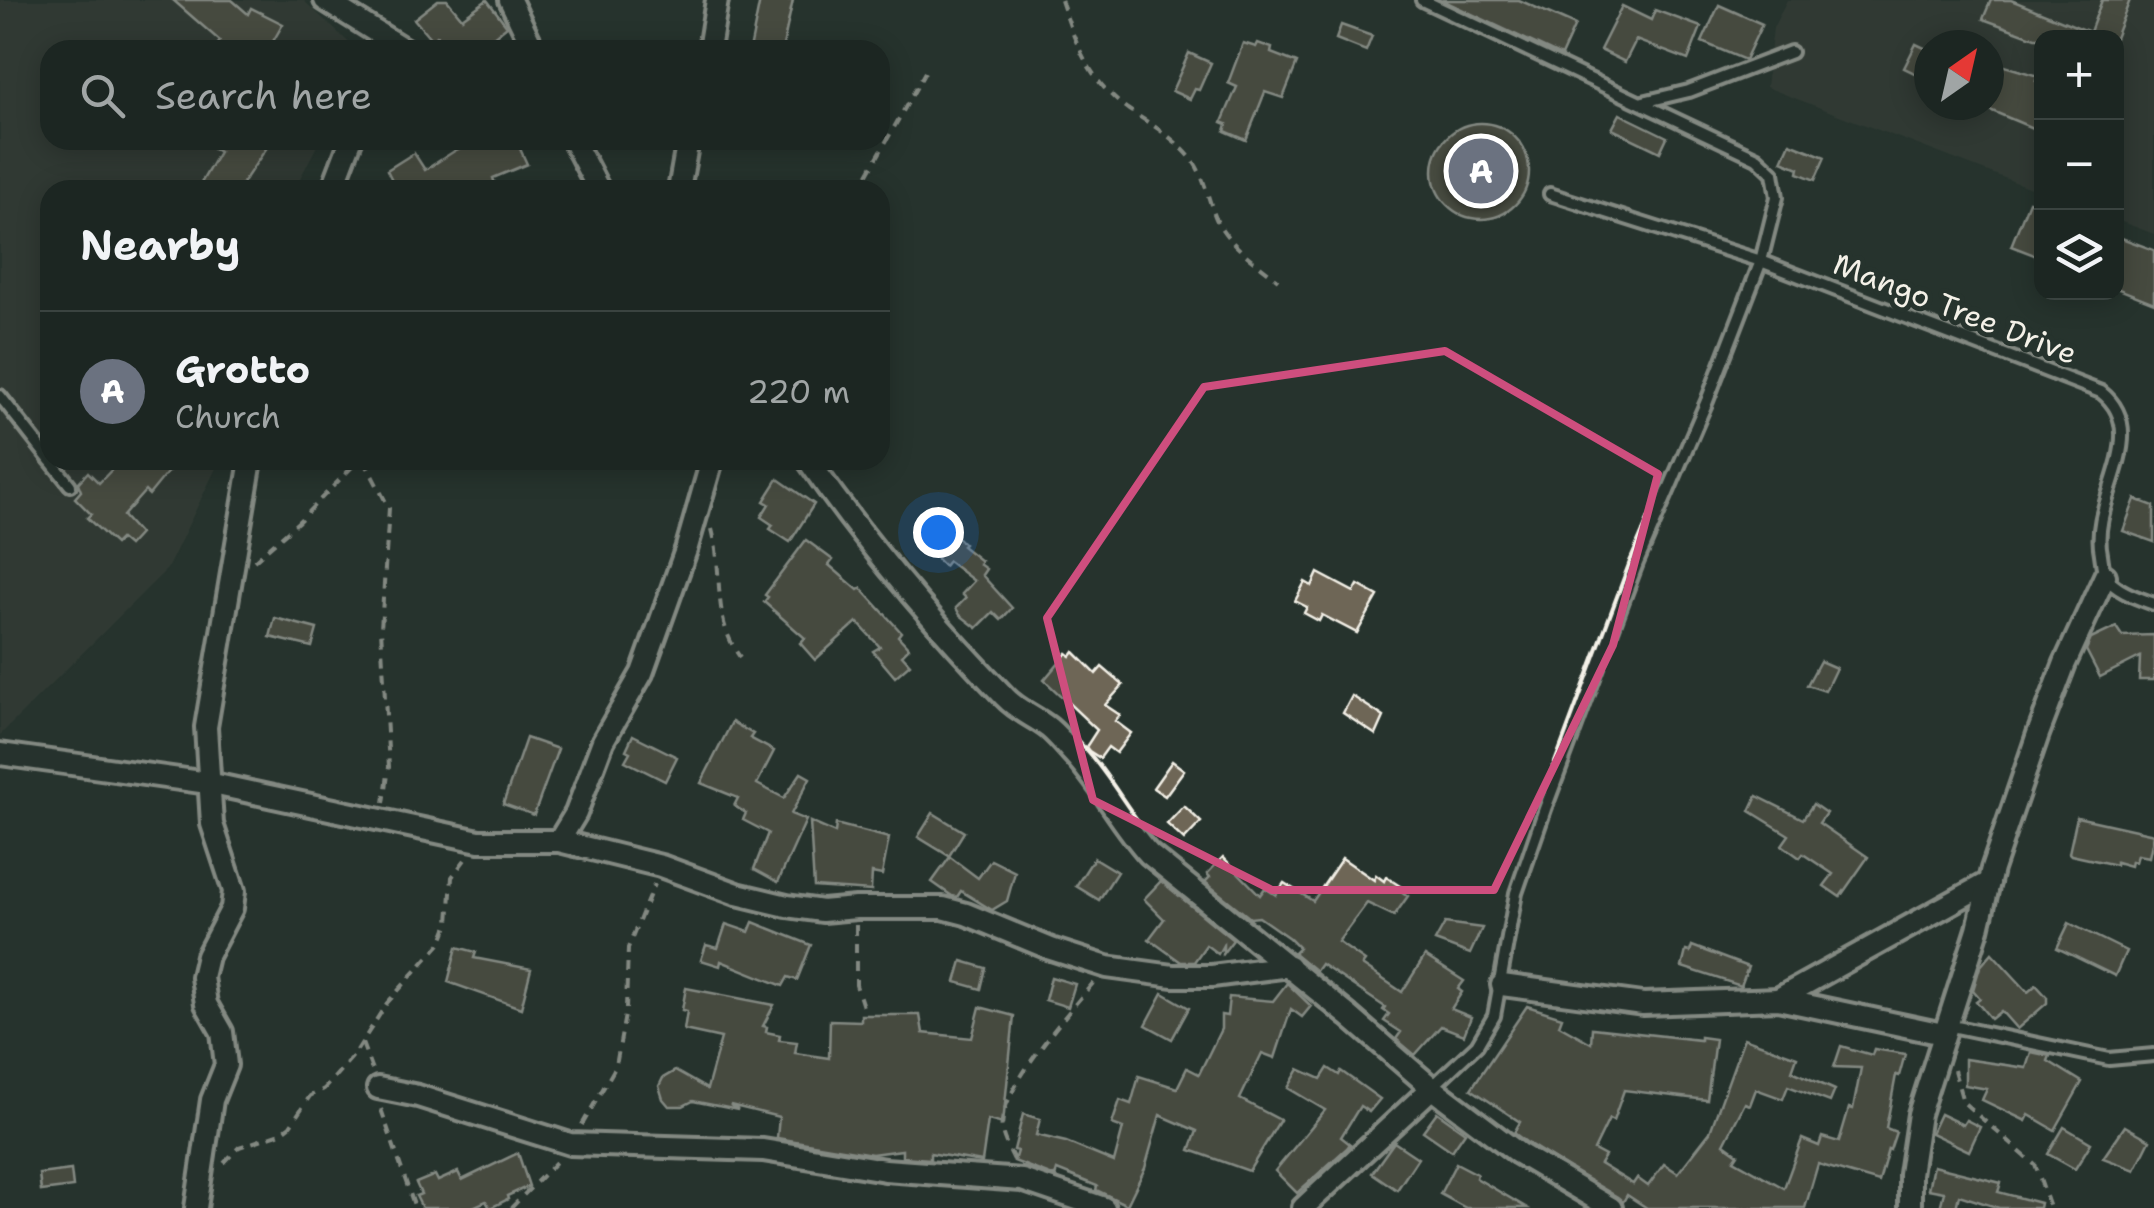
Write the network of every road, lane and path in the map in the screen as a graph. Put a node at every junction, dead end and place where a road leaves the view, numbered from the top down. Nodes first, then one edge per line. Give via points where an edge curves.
1 (324, 0) edge
2 (510, 0) edge
3 (717, 0) edge
4 (1062, 0) edge
5 (1422, 0) edge
6 (383, 40) edge
7 (529, 40) edge
8 (711, 40) edge
9 (1791, 52) dead end
10 (925, 72) dead end
11 (1642, 102) junction
12 (890, 134) edge
13 (347, 150) edge
14 (578, 150) edge
15 (686, 150) edge
16 (881, 150) edge
17 (336, 180) edge
18 (594, 180) edge
19 (681, 180) edge
20 (864, 180) edge
21 (1550, 194) dead end
22 (1761, 261) junction
23 (1278, 280) dead end
24 (0, 396) edge
25 (40, 447) edge
26 (58, 470) edge
27 (249, 470) edge
28 (351, 470) edge
29 (367, 470) edge
30 (709, 470) edge
31 (815, 470) edge
32 (70, 486) dead end
33 (702, 496) junction
34 (2105, 576) junction
35 (228, 593) junction
36 (2154, 604) edge
37 (740, 658) dead end
38 (0, 754) edge
39 (208, 783) junction
40 (381, 820) junction
41 (480, 841) junction
42 (559, 841) junction
43 (661, 866) junction
44 (1989, 882) junction
45 (856, 908) junction
46 (1289, 966) junction
47 (1107, 967) junction
48 (1502, 984) junction
49 (1778, 1000) junction
50 (866, 1013) dead end
51 (1943, 1034) junction
52 (362, 1043) junction
53 (2154, 1056) edge
54 (378, 1088) junction
55 (1432, 1088) junction
56 (570, 1144) junction
57 (221, 1166) dead end
58 (1022, 1180) junction
59 (1590, 1201) edge
60 (196, 1208) edge
61 (415, 1208) edge
62 (511, 1208) edge
63 (1104, 1208) edge
64 (1303, 1208) edge
65 (1610, 1208) edge
66 (1910, 1208) edge
67 (2050, 1208) edge

1 - 6 street
2 - 7 street
3 - 8 street
4 - 23 path via 1075,46 1094,75 1185,152 1229,239
5 - 11 lane
9 - 11 lane
10 - 12 path
11 - 22 lane via 1757,158 1773,174 1778,197
13 - 17 street
14 - 18 street
15 - 19 street
16 - 20 path
21 - 22 lane, Mango Tree Drive
22 - 34 lane, Mango Tree Drive via 2113,402 2126,438 2101,520
22 - 48 lane via 1545,809 1516,893
24 - 25 lane
26 - 32 lane
27 - 35 street
28 - 35 path
29 - 40 path via 389,508 381,629 389,768
30 - 33 street
31 - 46 street via 941,631 1022,714 1048,727 1074,753 1149,854
33 - 37 path via 720,577 718,610
33 - 42 street via 642,673
34 - 36 lane
34 - 44 street via 2038,734
35 - 39 street via 206,727
38 - 39 street
39 - 40 street
39 - 60 street via 212,824 234,891 202,978 226,1065 212,1100
40 - 41 street
41 - 42 street
41 - 52 path via 452,877 441,943 387,1003
42 - 43 street
43 - 45 street via 787,906
43 - 56 path via 628,948 616,1066
44 - 49 street
44 - 51 street
45 - 47 street via 943,908
45 - 50 path via 856,986
46 - 47 street via 1212,976
46 - 55 street
47 - 58 path via 1046,1035 1004,1114 1002,1130
48 - 49 street via 1643,1004
48 - 55 lane via 1486,1032
49 - 51 street
51 - 53 lane via 2109,1060
51 - 66 street via 1912,1148
51 - 67 path via 1963,1102 2035,1165
52 - 54 path
52 - 57 path via 282,1133 239,1147
54 - 56 street
54 - 61 path
55 - 59 street
55 - 64 street
56 - 58 street via 763,1150 885,1170
56 - 62 path
58 - 63 street
59 - 65 street

